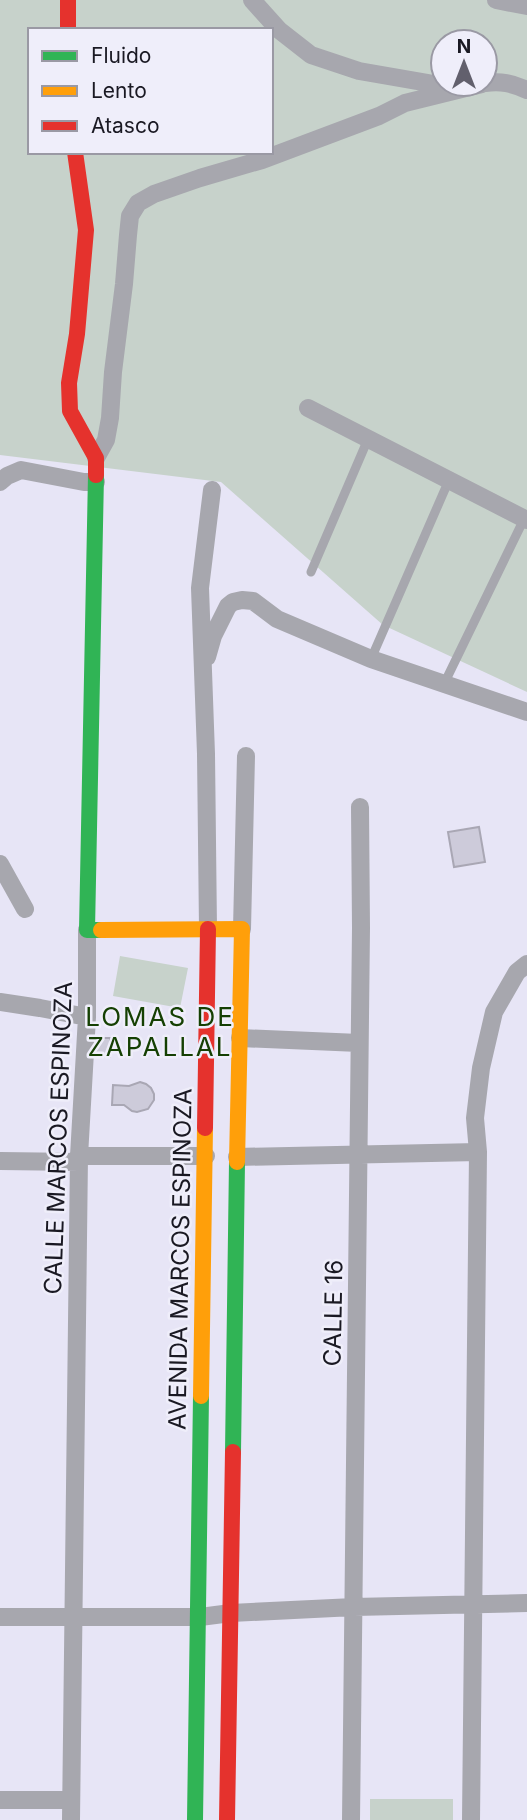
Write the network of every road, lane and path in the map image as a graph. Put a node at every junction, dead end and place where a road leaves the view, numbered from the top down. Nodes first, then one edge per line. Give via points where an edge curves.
1 (68, 0) edge
2 (252, 0) edge
3 (496, 0) edge
4 (527, 6) edge
5 (68, 28) edge
6 (499, 82) edge
7 (429, 83) edge
8 (527, 90) edge
9 (429, 97) edge
10 (75, 154) edge
11 (308, 408) dead end
12 (369, 439) junction
13 (96, 458) junction
14 (449, 480) junction
15 (0, 482) edge
16 (96, 482) junction
17 (212, 490) dead end
18 (525, 519) edge
19 (311, 572) dead end
20 (372, 659) junction
21 (203, 671) junction
22 (444, 685) junction
23 (525, 708) edge
24 (246, 756) dead end
25 (360, 807) dead end
26 (0, 864) edge
27 (25, 909) dead end
28 (208, 929) junction
29 (242, 929) junction
30 (87, 930) junction
31 (527, 964) edge
32 (0, 1002) edge
33 (87, 1017) junction
34 (240, 1038) junction
35 (359, 1043) junction
36 (478, 1152) junction
37 (359, 1155) junction
38 (206, 1156) junction
39 (237, 1157) junction
40 (79, 1159) junction
41 (0, 1161) edge
42 (527, 1603) edge
43 (474, 1604) junction
44 (354, 1607) junction
45 (231, 1612) junction
46 (0, 1617) edge
47 (200, 1617) junction
48 (74, 1618) junction
49 (0, 1800) edge
50 (71, 1800) junction
51 (71, 1820) edge
52 (195, 1820) edge
53 (227, 1820) edge
54 (351, 1820) edge
55 (471, 1820) edge

1 - 5 street
2 - 7 street via 279,30 311,55 359,71
3 - 4 street
6 - 8 street via 512,82
9 - 13 street via 138,203 130,216 110,418
10 - 13 street via 86,230 70,411
11 - 12 street
12 - 14 street
12 - 19 lane
13 - 16 street, CALLE MARCOS ESPINOZA
14 - 18 street
14 - 20 lane
15 - 16 street via 21,470
16 - 30 street, CALLE MARCOS ESPINOZA
17 - 21 street, AVENIDA MARCOS ESPINOZA via 200,588
18 - 22 lane
20 - 21 street via 277,619 253,601 242,600 223,612
20 - 22 street
21 - 28 street, AVENIDA MARCOS ESPINOZA
22 - 23 street
24 - 29 street
25 - 35 street, CALLE 16
26 - 27 street
28 - 29 street
28 - 30 street
28 - 38 street, AVENIDA MARCOS ESPINOZA
29 - 34 street
30 - 33 street, CALLE MARCOS ESPINOZA
31 - 36 street via 517,972 494,1012 475,1118
32 - 33 street
33 - 40 street, CALLE MARCOS ESPINOZA
34 - 35 street
34 - 39 street
35 - 37 street, CALLE 16
36 - 37 street
36 - 43 street
37 - 39 street
37 - 44 street, CALLE 16
38 - 40 street
38 - 47 street, AVENIDA MARCOS ESPINOZA
39 - 45 street
40 - 41 street
40 - 48 street, CALLE MARCOS ESPINOZA
42 - 43 street
43 - 44 street
43 - 55 street
44 - 45 street
44 - 54 street, CALLE 16
45 - 47 street
45 - 53 street
46 - 48 street
47 - 48 street
47 - 52 street, AVENIDA MARCOS ESPINOZA
48 - 50 street, CALLE MARCOS ESPINOZA
49 - 50 street
50 - 51 street, CALLE MARCOS ESPINOZA

